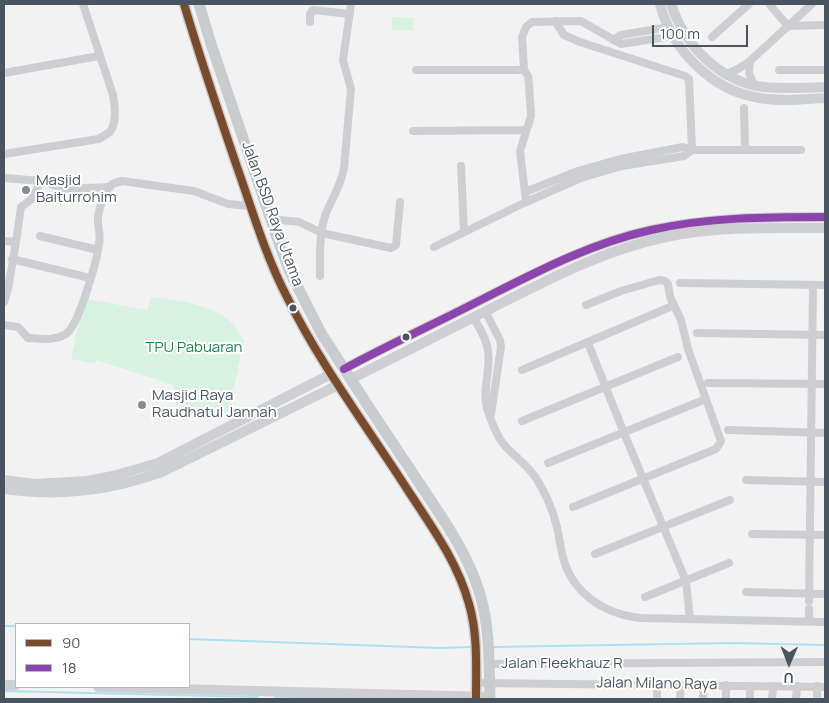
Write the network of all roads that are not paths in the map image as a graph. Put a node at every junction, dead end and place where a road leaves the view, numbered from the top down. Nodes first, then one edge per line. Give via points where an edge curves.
1 (83, 4) edge
2 (184, 4) edge
3 (199, 4) edge
4 (350, 4) edge
5 (660, 4) edge
6 (671, 4) edge
7 (749, 4) edge
8 (769, 4) edge
9 (812, 4) edge
10 (350, 14) junction
11 (555, 21) junction
12 (310, 22) dead end
13 (825, 25) edge
14 (788, 26) junction
15 (671, 32) junction
16 (712, 37) dead end
17 (211, 44) junction
18 (197, 49) junction
19 (99, 56) junction
20 (750, 61) junction
21 (416, 70) dead end
22 (524, 70) junction
23 (779, 70) dead end
24 (825, 70) edge
25 (4, 73) edge
26 (727, 74) junction
27 (754, 85) junction
28 (825, 87) edge
29 (825, 98) edge
30 (744, 108) dead end
31 (413, 130) dead end
32 (526, 130) junction
33 (692, 150) junction
34 (745, 150) junction
35 (801, 150) dead end
36 (4, 154) edge
37 (461, 166) dead end
38 (4, 178) edge
39 (41, 181) junction
40 (110, 187) junction
41 (525, 192) junction
42 (400, 202) dead end
43 (526, 202) junction
44 (250, 206) junction
45 (825, 217) edge
46 (270, 218) junction
47 (825, 228) edge
48 (464, 232) junction
49 (322, 233) junction
50 (40, 236) dead end
51 (4, 241) edge
52 (16, 242) junction
53 (600, 244) junction
54 (434, 247) dead end
55 (98, 250) junction
56 (604, 254) junction
57 (12, 259) junction
58 (320, 276) dead end
59 (90, 278) junction
60 (680, 283) dead end
61 (813, 286) junction
62 (825, 286) edge
63 (4, 302) edge
64 (586, 305) dead end
65 (670, 307) dead end
66 (485, 311) junction
67 (473, 317) junction
68 (4, 325) edge
69 (697, 333) dead end
70 (813, 335) junction
71 (825, 335) edge
72 (588, 343) junction
73 (678, 357) dead end
74 (344, 369) junction
75 (522, 370) dead end
76 (331, 374) junction
77 (351, 379) junction
78 (708, 383) dead end
79 (812, 384) junction
80 (825, 384) edge
81 (338, 385) junction
82 (606, 386) junction
83 (701, 401) dead end
84 (490, 418) junction
85 (522, 421) dead end
86 (728, 430) dead end
87 (811, 432) junction
88 (825, 432) edge
89 (624, 433) junction
90 (190, 452) junction
91 (548, 463) dead end
92 (644, 478) junction
93 (4, 480) edge
94 (746, 480) dead end
95 (810, 482) junction
96 (825, 482) edge
97 (4, 489) edge
98 (730, 500) dead end
99 (573, 506) dead end
100 (663, 528) junction
101 (752, 534) dead end
102 (810, 535) junction
103 (825, 535) edge
104 (595, 554) dead end
105 (729, 563) dead end
106 (686, 581) junction
107 (746, 592) dead end
108 (825, 594) edge
109 (645, 597) dead end
110 (809, 601) junction
111 (690, 619) junction
112 (809, 621) junction
113 (825, 622) edge
114 (490, 662) junction
115 (825, 662) edge
116 (476, 682) junction
117 (490, 683) junction
118 (657, 684) junction
119 (682, 685) junction
120 (704, 685) junction
121 (726, 685) junction
122 (750, 686) junction
123 (773, 686) junction
124 (797, 686) junction
125 (821, 686) edge
126 (119, 688) edge
127 (267, 695) edge
128 (476, 697) edge
129 (490, 698) edge
130 (657, 699) edge
131 (680, 699) edge
132 (704, 699) edge
133 (726, 699) edge
134 (750, 699) edge
135 (772, 699) edge
136 (796, 699) edge
137 (817, 699) edge

1 - 19 street
2 - 18 main road, Jalan BSD Raya Utama
3 - 17 main road, Jalan BSD Raya Utama
4 - 10 street
5 - 15 main road
6 - 26 main road via 692,45
7 - 16 street
8 - 14 street
9 - 14 street
10 - 12 street via 313,10
10 - 49 street via 343,60 351,94 344,168 342,181 324,218
11 - 15 street via 581,21 621,44
11 - 22 street via 532,22 526,27 522,37
11 - 33 street via 564,34 580,42 685,76 688,79
13 - 14 street
14 - 20 street
15 - 29 main road via 696,65 735,91 761,98
17 - 18 main road
17 - 46 main road, Jalan BSD Raya Utama
18 - 44 main road, Jalan BSD Raya Utama
19 - 25 street
19 - 36 street via 115,106 110,132 99,139
20 - 26 street
20 - 27 street
21 - 22 street
22 - 32 street via 530,92 530,116
23 - 24 street
26 - 27 main road
27 - 28 main road
30 - 34 street
31 - 32 street
32 - 41 street via 520,151
33 - 34 street
33 - 41 street via 683,147 620,159
33 - 43 street via 684,156 622,166 581,178
34 - 35 street
37 - 48 street
38 - 39 street
39 - 40 street via 64,189
39 - 52 street via 32,199 21,207
40 - 44 street via 122,181 175,187 228,204
40 - 55 street via 99,210
41 - 43 street
42 - 49 street via 394,247
43 - 48 street
44 - 76 main road, Jalan BSD Raya Utama via 286,295
45 - 53 main road via 702,221 650,230
46 - 49 street via 299,222
46 - 74 main road, Jalan BSD Raya Utama via 302,297
47 - 56 main road via 704,231 665,237
48 - 54 street
49 - 58 street
50 - 55 street
51 - 52 street
52 - 57 street
53 - 56 main road
53 - 74 main road
55 - 59 street
56 - 66 main road
57 - 59 street
57 - 63 street
59 - 68 street via 77,319 66,334 54,339 28,338 18,327
60 - 61 street
61 - 62 street
61 - 70 street
64 - 92 street via 621,291 665,281 721,437 716,449
65 - 72 street
66 - 67 main road
66 - 84 street via 501,347
67 - 77 main road
67 - 84 street via 488,352 486,400
69 - 70 street
70 - 71 street
70 - 79 street
72 - 75 street
72 - 82 street
73 - 82 street
74 - 77 main road, Jalan BSD Raya Utama
76 - 81 main road, Jalan BSD Raya Utama
76 - 90 main road
77 - 114 main road, Jalan BSD Raya Utama via 464,557 481,597
78 - 79 street
79 - 80 street
79 - 87 street
81 - 90 main road
81 - 116 main road, Jalan BSD Raya Utama via 443,544 469,602
82 - 85 street
82 - 89 street
83 - 89 street
84 - 111 street via 507,448 537,479 554,517 568,572 578,588 603,608 621,615
86 - 87 street
87 - 88 street
87 - 95 street
89 - 91 street
89 - 92 street
90 - 93 main road via 87,481 34,484
90 - 97 main road via 162,472 135,482 95,490 37,493
92 - 99 street
92 - 100 street
94 - 95 street
95 - 96 street
95 - 102 street
98 - 100 street
100 - 104 street
100 - 106 street
101 - 102 street
102 - 103 street
102 - 110 street
105 - 106 street
106 - 109 street
106 - 111 street
107 - 110 street
108 - 110 street
110 - 112 street
111 - 112 street
112 - 113 street
114 - 115 street, Jalan Fleekhauz R
114 - 117 main road, Jalan BSD Raya Utama
116 - 117 street, Jalan Milano Raya
116 - 128 main road, Jalan BSD Raya Utama
117 - 118 street, Jalan Milano Raya
117 - 129 main road, Jalan BSD Raya Utama
118 - 119 street, Jalan Milano Raya
118 - 130 street
119 - 120 street, Jalan Milano Raya
119 - 131 street
120 - 121 street, Jalan Milano Raya
120 - 132 street
121 - 122 street, Jalan Milano Raya
121 - 133 street
122 - 123 street, Jalan Milano Raya
122 - 134 street
123 - 124 street, Jalan Milano Raya
123 - 135 street
124 - 125 street, Jalan Milano Raya
124 - 136 street
125 - 137 street
126 - 127 main road
127 - 128 main road
128 - 129 main road

